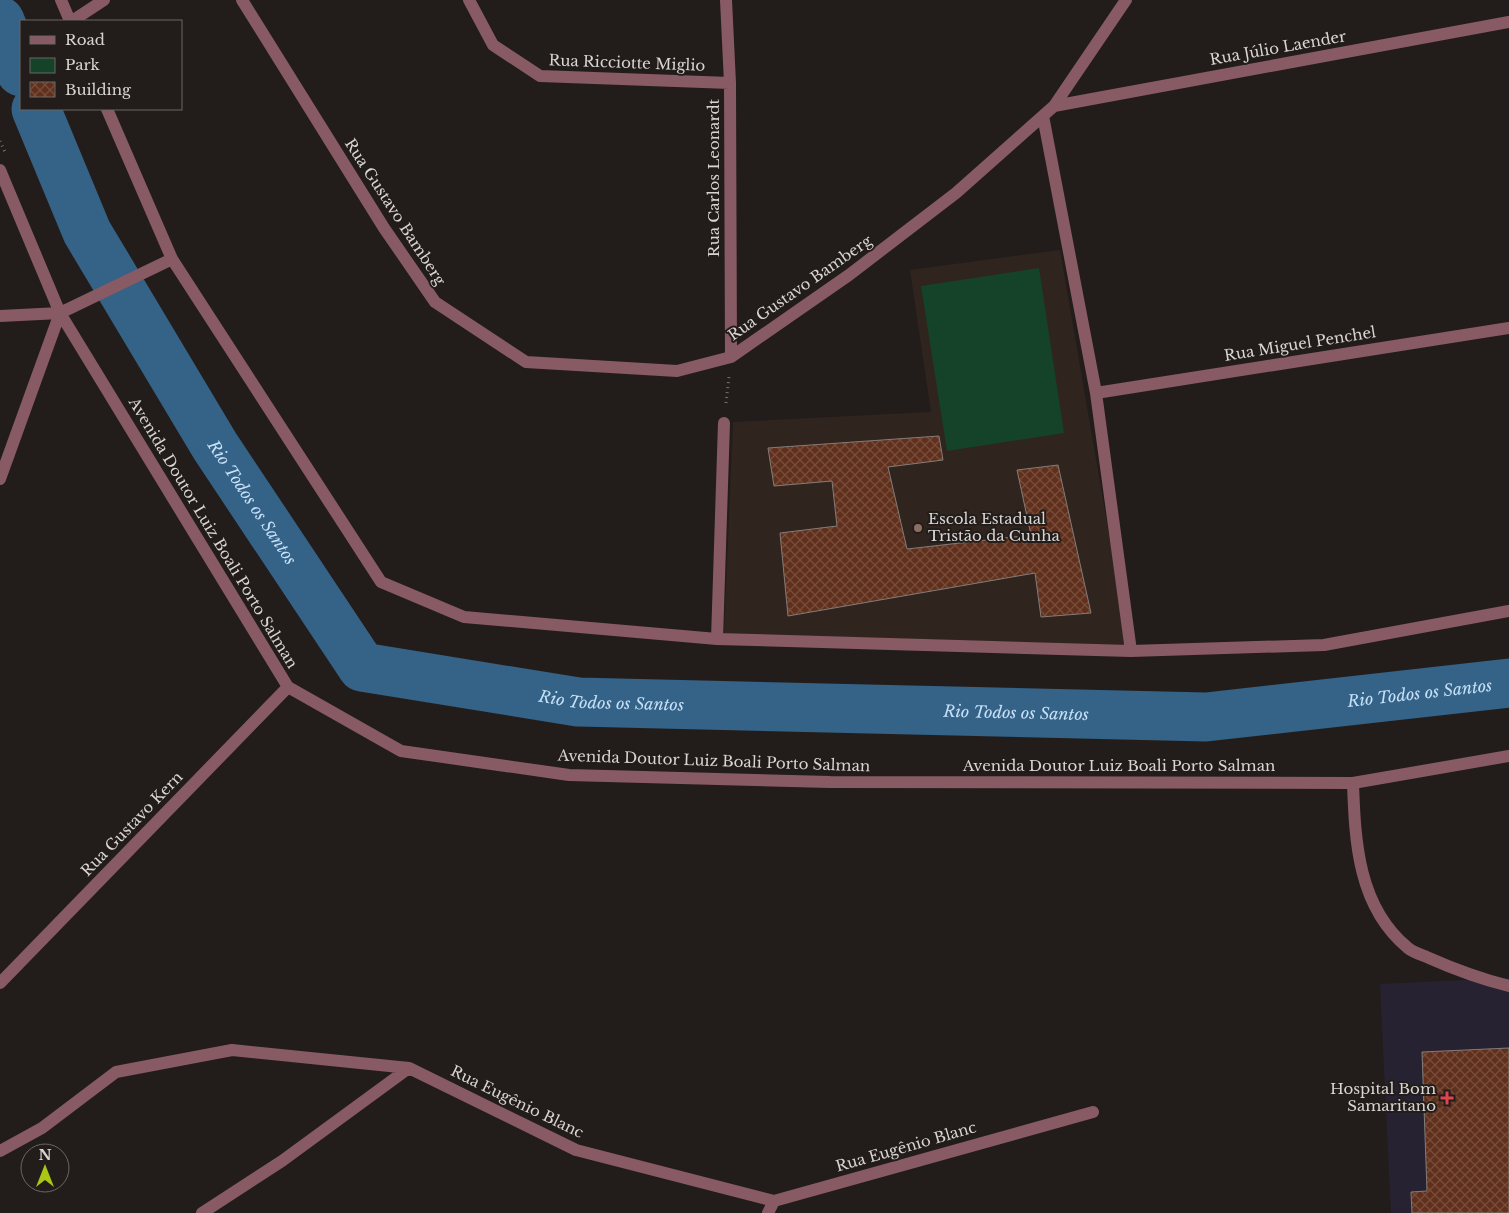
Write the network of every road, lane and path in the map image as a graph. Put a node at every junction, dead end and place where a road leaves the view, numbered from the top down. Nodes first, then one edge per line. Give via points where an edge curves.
1 (61, 0) edge
2 (104, 0) edge
3 (242, 0) edge
4 (469, 0) edge
5 (726, 0) edge
6 (1126, 0) edge
7 (71, 20) edge
8 (73, 20) edge
9 (1509, 22) edge
10 (730, 83) junction
11 (1054, 106) junction
12 (107, 110) edge
13 (1043, 116) junction
14 (0, 170) edge
15 (172, 259) junction
16 (66, 311) junction
17 (0, 316) edge
18 (1509, 328) edge
19 (731, 357) junction
20 (1096, 392) junction
21 (724, 423) joint
22 (0, 478) edge
23 (1509, 610) edge
24 (717, 639) junction
25 (1131, 651) junction
26 (288, 687) junction
27 (1509, 756) edge
28 (1353, 783) junction
29 (0, 983) edge
30 (1509, 986) edge
31 (409, 1068) junction
32 (1093, 1112) dead end
33 (0, 1151) edge
34 (774, 1201) junction
35 (202, 1213) edge
36 (768, 1213) edge

1 - 7 street
2 - 8 street
3 - 19 street, Rua Gustavo Bamberg via 384,228 435,302 526,362 677,371
4 - 10 street, Rua Ricciotte Miglio via 493,45 540,76
5 - 10 street, Rua Carlos Leonardt
6 - 11 street, Rua Gustavo Bamberg
9 - 11 street, Rua Júlio Laender
10 - 19 street, Rua Carlos Leonardt
11 - 13 street, Rua Gustavo Bamberg
12 - 15 street
13 - 19 street, Rua Gustavo Bamberg via 956,193 849,275
13 - 20 street
14 - 16 street, Avenida Doutor Luiz Boali Porto Salman
15 - 16 street
15 - 24 street via 381,582 464,617
16 - 17 street
16 - 22 street
16 - 26 street, Avenida Doutor Luiz Boali Porto Salman
18 - 20 street, Rua Miguel Penchel
19 - 21 path
20 - 25 street
21 - 24 street
23 - 25 street via 1324,645
24 - 25 street
26 - 28 street, Avenida Doutor Luiz Boali Porto Salman via 401,751 568,775 830,782
26 - 29 street, Rua Gustavo Kern
27 - 28 street, Avenida Doutor Luiz Boali Porto Salman
28 - 30 street via 1355,842 1378,914 1409,949 1467,975
31 - 33 street, Rua Eugênio Blanc via 232,1050 116,1072 42,1128
31 - 34 street, Rua Eugênio Blanc via 576,1150
31 - 35 street via 282,1162
32 - 34 street, Rua Eugênio Blanc
34 - 36 street

